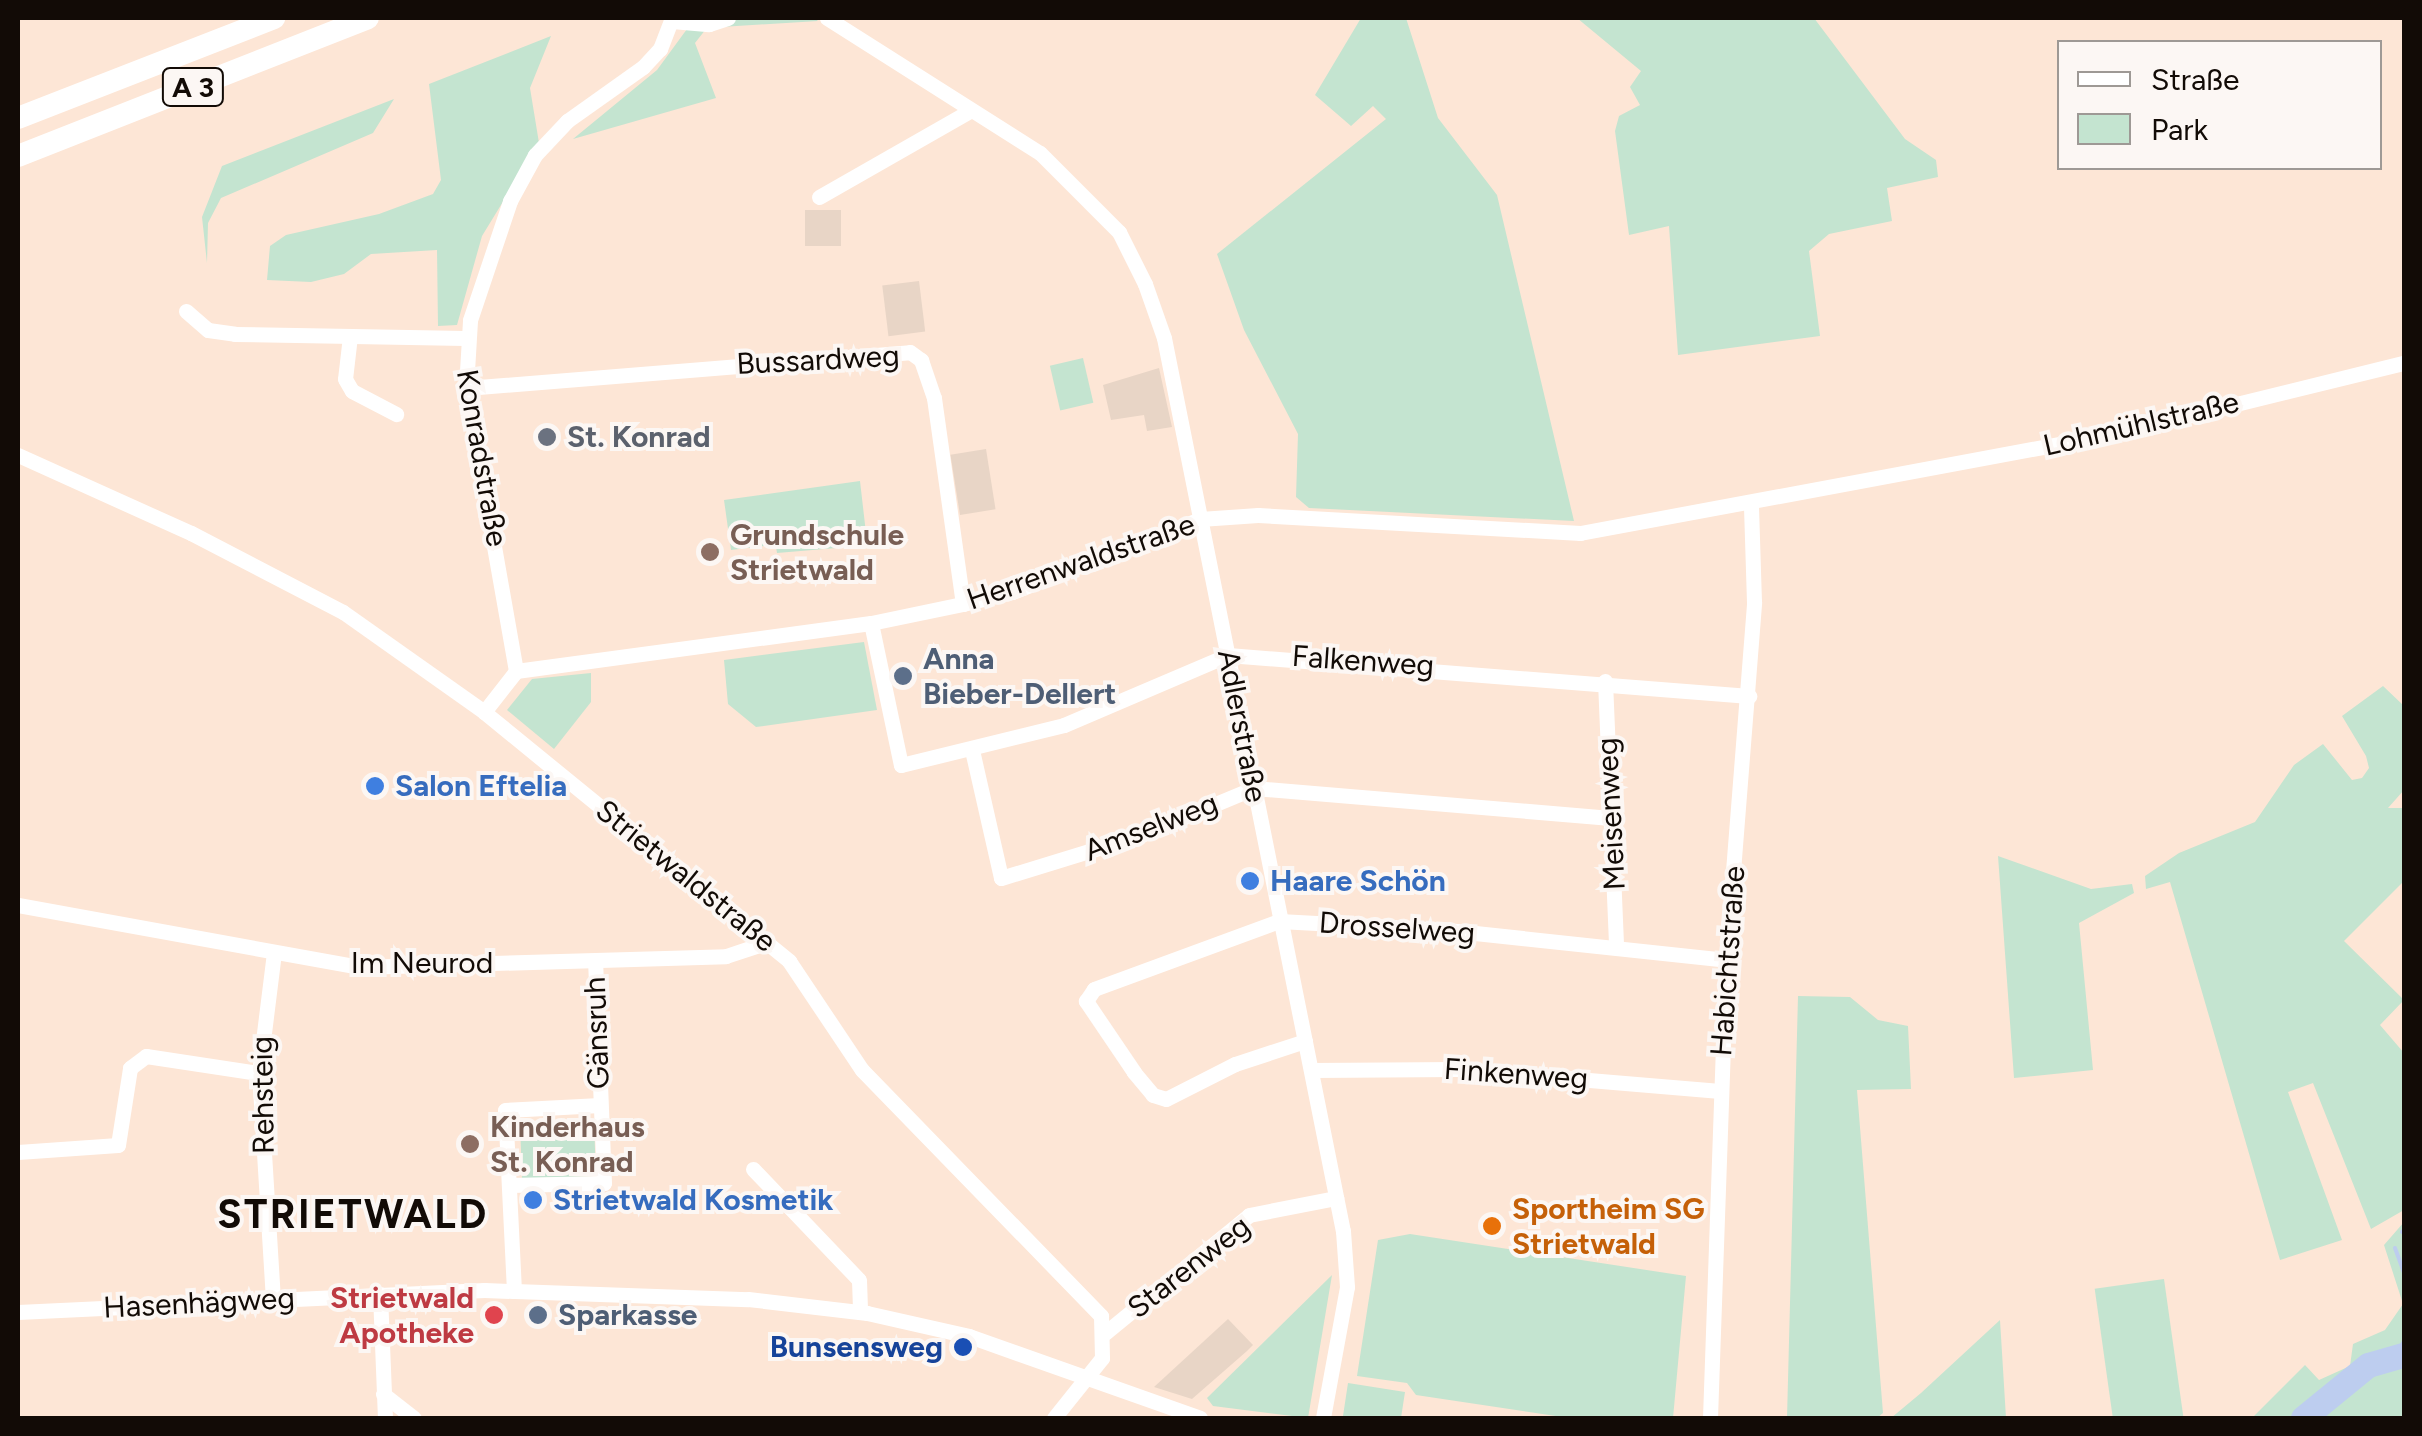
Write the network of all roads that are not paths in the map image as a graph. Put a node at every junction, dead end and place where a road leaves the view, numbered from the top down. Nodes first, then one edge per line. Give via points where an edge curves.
1 (274, 18) edge
2 (368, 18) edge
3 (728, 18) edge
4 (827, 18) edge
5 (672, 19) edge
6 (970, 111) junction
7 (18, 118) edge
8 (18, 156) edge
9 (820, 197) dead end
10 (186, 311) dead end
11 (350, 336) junction
12 (466, 338) junction
13 (2404, 363) edge
14 (466, 388) junction
15 (396, 414) dead end
16 (18, 455) edge
17 (1877, 479) joint
18 (1751, 504) junction
19 (1200, 519) junction
20 (963, 604) junction
21 (872, 623) junction
22 (1228, 654) junction
23 (516, 671) junction
24 (1604, 681) junction
25 (1749, 696) junction
26 (484, 712) junction
27 (972, 750) junction
28 (1254, 788) junction
29 (1611, 818) junction
30 (18, 904) edge
31 (1280, 921) junction
32 (768, 942) junction
33 (1616, 948) junction
34 (274, 952) junction
35 (1726, 960) junction
36 (594, 961) junction
37 (1306, 1041) junction
38 (1312, 1070) junction
39 (259, 1073) junction
40 (1720, 1091) junction
41 (600, 1105) junction
42 (18, 1152) edge
43 (752, 1169) dead end
44 (509, 1186) junction
45 (1336, 1198) junction
46 (514, 1290) junction
47 (380, 1294) junction
48 (273, 1300) junction
49 (18, 1312) edge
50 (860, 1312) junction
51 (1106, 1333) junction
52 (1088, 1377) junction
53 (384, 1394) junction
54 (384, 1418) edge
55 (414, 1418) edge
56 (1054, 1418) edge
57 (1200, 1418) edge
58 (1323, 1418) edge
59 (1710, 1418) edge

1 - 7 highway, A 3
2 - 8 highway, A 3
3 - 5 street via 710,24
4 - 6 street, Adlerstraße
5 - 12 street, Konradstraße via 643,67 567,120 535,155 493,244
6 - 9 street
6 - 19 street, Adlerstraße via 1040,153 1119,232 1164,338
10 - 11 street via 208,330
11 - 12 street
11 - 15 street via 345,379 352,391
12 - 14 street, Konradstraße
13 - 17 street, Lohmühlstraße via 2118,433
14 - 20 street, Bussardweg via 910,352 921,360 934,398
14 - 23 street, Konradstraße
16 - 26 street, Strietwaldstraße via 190,532 343,612
17 - 18 street, Herrenwaldstraße
18 - 19 street, Herrenwaldstraße via 1580,533 1258,515
18 - 25 street, Habichtstraße
19 - 20 street, Herrenwaldstraße via 1012,592
19 - 22 street, Adlerstraße
20 - 21 street, Herrenwaldstraße
21 - 23 street, Herrenwaldstraße
21 - 27 street, Falkenweg via 902,766
22 - 24 street, Falkenweg
22 - 27 street, Falkenweg via 1064,725
22 - 28 street, Adlerstraße
23 - 26 street
24 - 25 street, Falkenweg
24 - 29 street, Meisenweg
25 - 35 street, Habichtstraße
26 - 32 street, Strietwaldstraße
27 - 28 street, Amselweg via 1001,878 1141,835
28 - 29 street, Amselweg
28 - 31 street, Adlerstraße
29 - 33 street, Meisenweg
30 - 34 street, Im Neurod
31 - 33 street, Drosselweg
31 - 37 street, Adlerstraße
31 - 37 street, Drosselweg via 1094,989 1086,1000 1134,1072 1153,1095 1166,1098 1236,1064
32 - 36 street, Im Neurod via 726,956
32 - 51 street, Strietwaldstraße via 799,974 862,1070 1100,1316
33 - 35 street, Drosselweg
34 - 36 street, Im Neurod via 394,968
34 - 39 street, Rehsteig
35 - 40 street, Habichtstraße
36 - 41 street, Gänsruh
37 - 38 street, Adlerstraße
38 - 40 street, Finkenweg via 1458,1069
38 - 45 street, Adlerstraße
39 - 42 street via 146,1056 130,1068 118,1145
39 - 48 street, Rehsteig
40 - 59 street, Habichtstraße
41 - 44 street, Gänsruh via 506,1110
41 - 44 street, Gänsruh via 604,1182
43 - 50 street via 859,1280
44 - 46 street, Gänsruh
45 - 51 street, Starenweg via 1249,1215
45 - 58 street, Adlerstraße via 1348,1277
46 - 47 street, Hasenhägweg
46 - 50 street, Hasenhägweg via 748,1299
47 - 48 street, Hasenhägweg
47 - 53 street
48 - 49 street, Hasenhägweg
50 - 52 street, Hasenhägweg via 969,1336
51 - 52 street via 1102,1358
52 - 56 street
52 - 57 street
53 - 54 street
53 - 55 street

